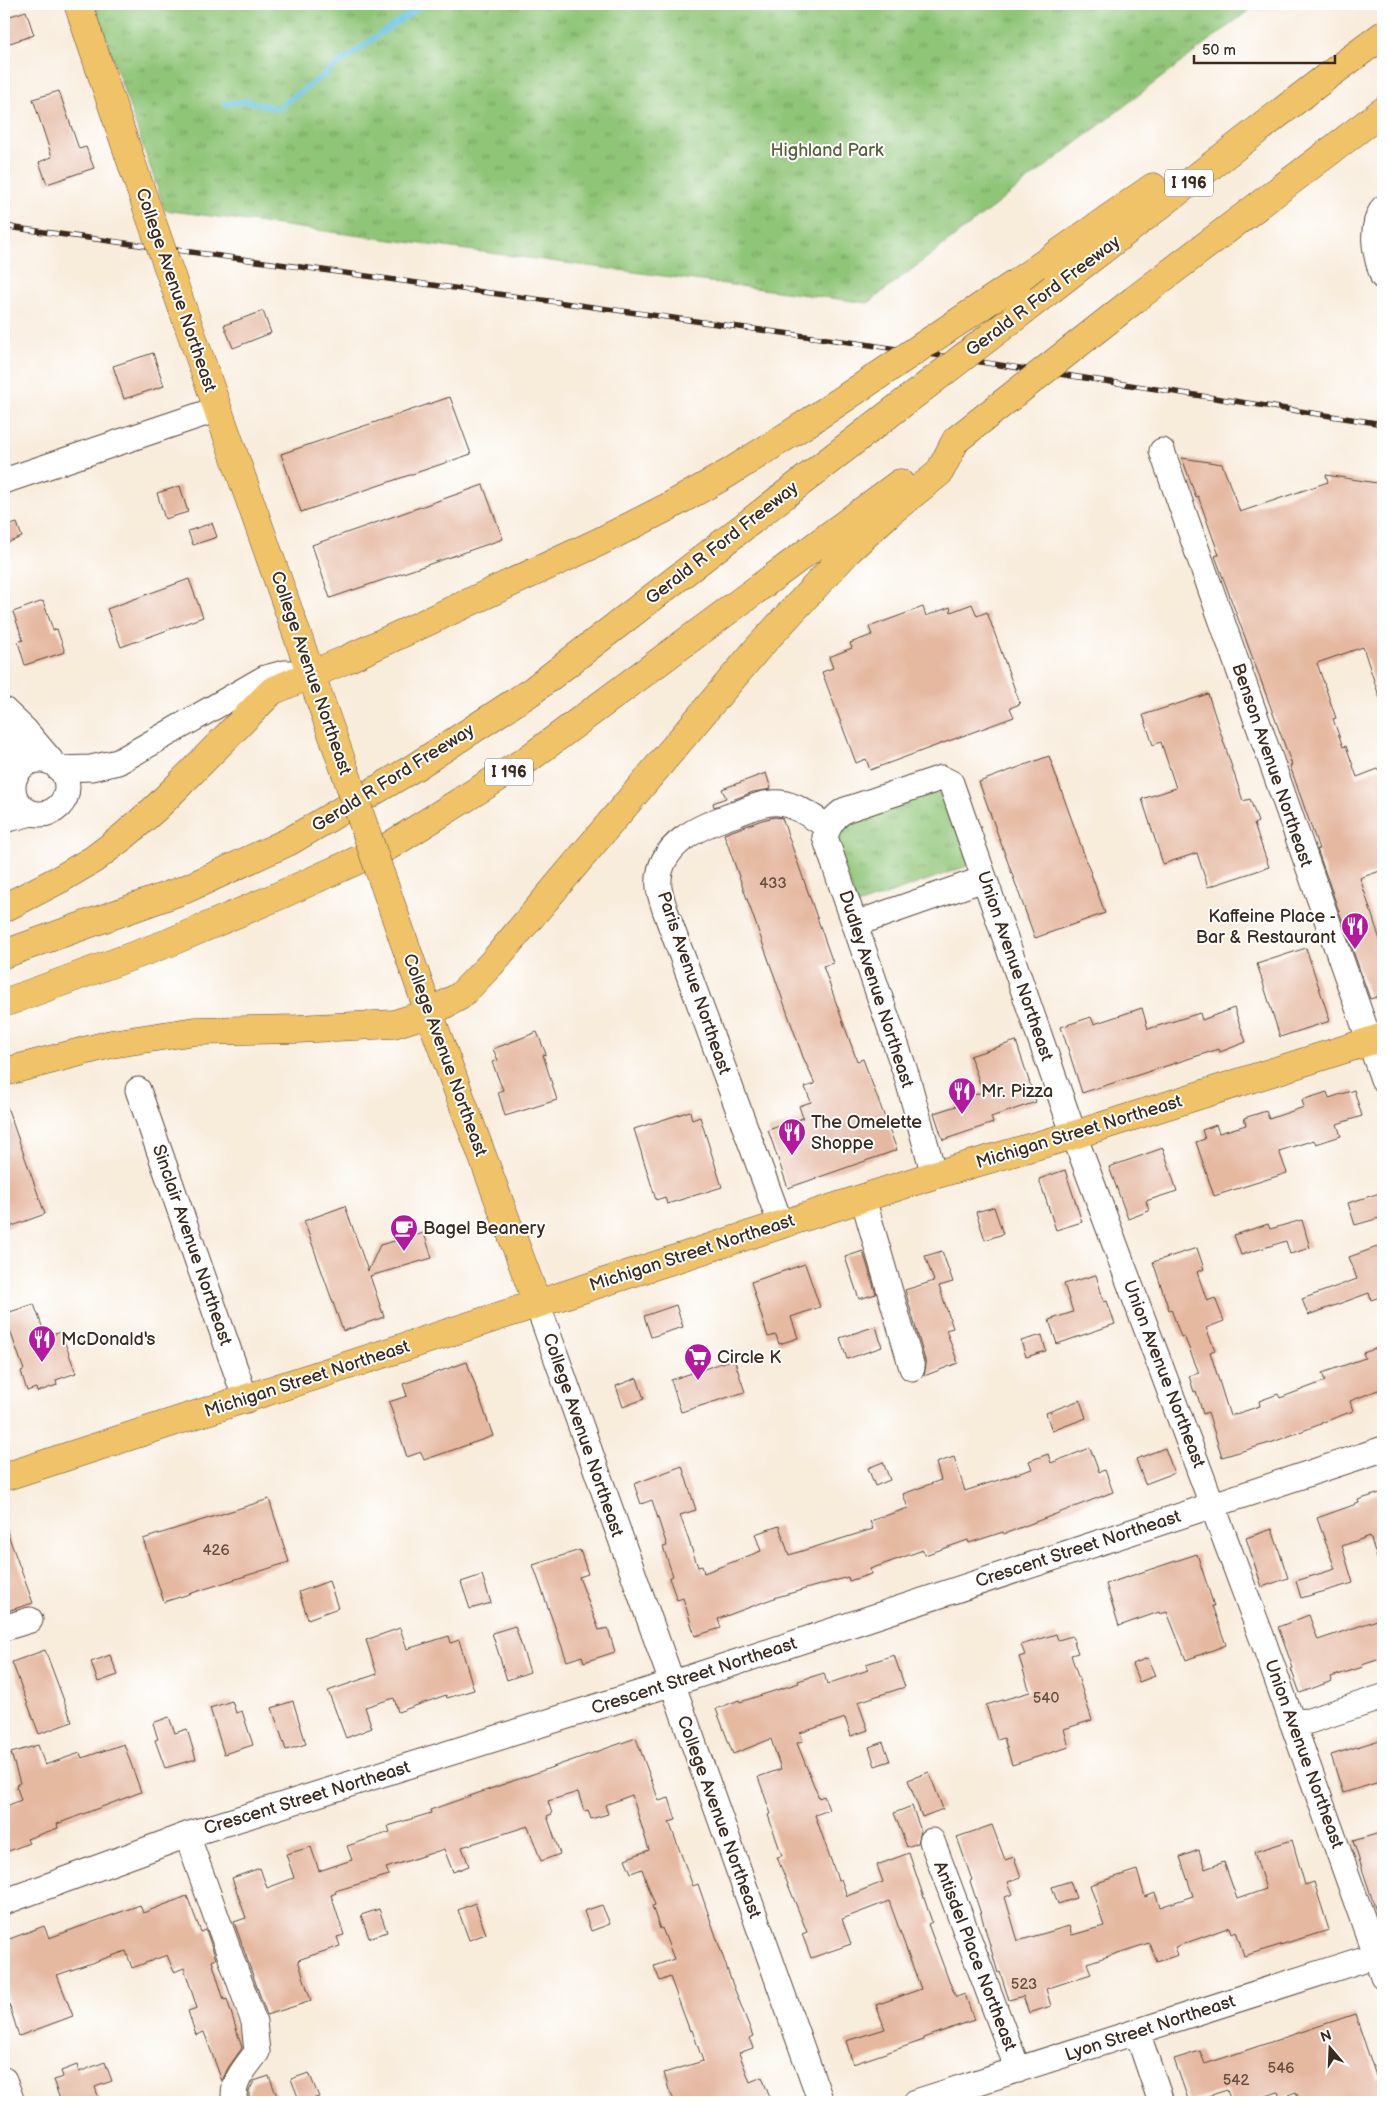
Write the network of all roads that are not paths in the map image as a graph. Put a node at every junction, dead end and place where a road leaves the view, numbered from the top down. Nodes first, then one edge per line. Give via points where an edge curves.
1 (78, 4) edge
2 (1383, 36) edge
3 (1325, 78) junction
4 (1383, 111) edge
5 (1381, 211) edge
6 (1383, 276) edge
7 (218, 409) junction
8 (956, 440) junction
9 (1162, 451) dead end
10 (4, 482) edge
11 (311, 673) junction
12 (4, 711) edge
13 (57, 766) junction
14 (11, 783) edge
15 (32, 813) junction
16 (836, 819) junction
17 (4, 820) edge
18 (984, 879) junction
19 (4, 908) edge
20 (854, 924) junction
21 (4, 954) edge
22 (4, 1003) edge
23 (429, 1013) junction
24 (1376, 1039) edge
25 (4, 1072) edge
26 (1383, 1078) edge
27 (138, 1090) dead end
28 (1074, 1135) junction
29 (934, 1175) junction
30 (863, 1198) junction
31 (781, 1225) junction
32 (537, 1303) junction
33 (912, 1368) dead end
34 (246, 1400) junction
35 (1383, 1449) edge
36 (4, 1477) edge
37 (1212, 1504) junction
38 (30, 1620) dead end
39 (4, 1628) edge
40 (671, 1684) junction
41 (1383, 1697) edge
42 (1292, 1722) junction
43 (187, 1835) junction
44 (932, 1841) dead end
45 (4, 1902) edge
46 (1381, 1961) edge
47 (1137, 2032) junction
48 (1018, 2070) junction
49 (4, 2080) edge
50 (12, 2102) edge
51 (235, 2102) edge
52 (821, 2102) edge
53 (916, 2102) edge
54 (1161, 2102) edge

1 - 7 main road, College Avenue Northeast, bridge
2 - 3 main road, Gerald R Ford Freeway / I 196
3 - 11 main road, bridge via 1222,136 1016,283 727,474 599,542
3 - 21 main road, Gerald R Ford Freeway / I 196, bridge via 532,691 415,768 290,840 186,888
4 - 8 main road, I 196, bridge
5 - 6 street via 1374,235 1376,257
7 - 10 street
7 - 11 main road, College Avenue Northeast
8 - 22 main road, I 196 via 528,759 389,846 168,943
8 - 23 main road via 939,473 849,550 758,648 492,963 460,996
9 - 24 street, Benson Avenue Northeast
11 - 13 street via 284,673 265,678 118,762 92,768
11 - 19 main road via 272,690 157,807 94,859
11 - 23 main road, College Avenue Northeast, bridge
12 - 13 street
12 - 14 street via 16,759
13 - 14 street via 38,761 30,763
13 - 15 street via 66,778 66,796 62,804 47,813
14 - 15 street via 16,800
15 - 17 street
16 - 18 street, Union Avenue Northeast via 941,778 951,782
16 - 20 street, Dudley Avenue Northeast via 825,837
16 - 31 street, Paris Avenue Northeast via 780,803 765,803 698,829 668,854 660,870 665,910
18 - 20 street
18 - 28 street, Union Avenue Northeast
20 - 29 street, Dudley Avenue Northeast via 907,1077
23 - 25 main road via 394,1024 195,1032 141,1039
23 - 32 main road, College Avenue Northeast
24 - 26 street, Benson Avenue Northeast
24 - 28 main road, Michigan Street Northeast
27 - 34 street, Sinclair Avenue Northeast
28 - 29 main road, Michigan Street Northeast
28 - 37 street, Union Avenue Northeast
29 - 30 main road, Michigan Street Northeast
30 - 31 main road, Michigan Street Northeast
30 - 33 street
31 - 32 main road, Michigan Street Northeast
32 - 34 main road, Michigan Street Northeast
32 - 40 street, College Avenue Northeast
34 - 36 main road, Michigan Street Northeast
35 - 37 street, Crescent Street Northeast
37 - 40 street, Crescent Street Northeast
37 - 42 street, Union Avenue Northeast
38 - 39 street
40 - 43 street, Crescent Street Northeast
40 - 52 street, College Avenue Northeast
41 - 42 street via 1309,1721
42 - 46 street, Union Avenue Northeast
43 - 45 street, Crescent Street Northeast
43 - 51 street via 254,2022 257,2052 240,2075 233,2094
44 - 48 street, Antisdel Place Northeast
46 - 47 street, Lyon Street Northeast
47 - 48 street, Lyon Street Northeast
47 - 54 street
48 - 53 street, Lyon Street Northeast
49 - 50 street

